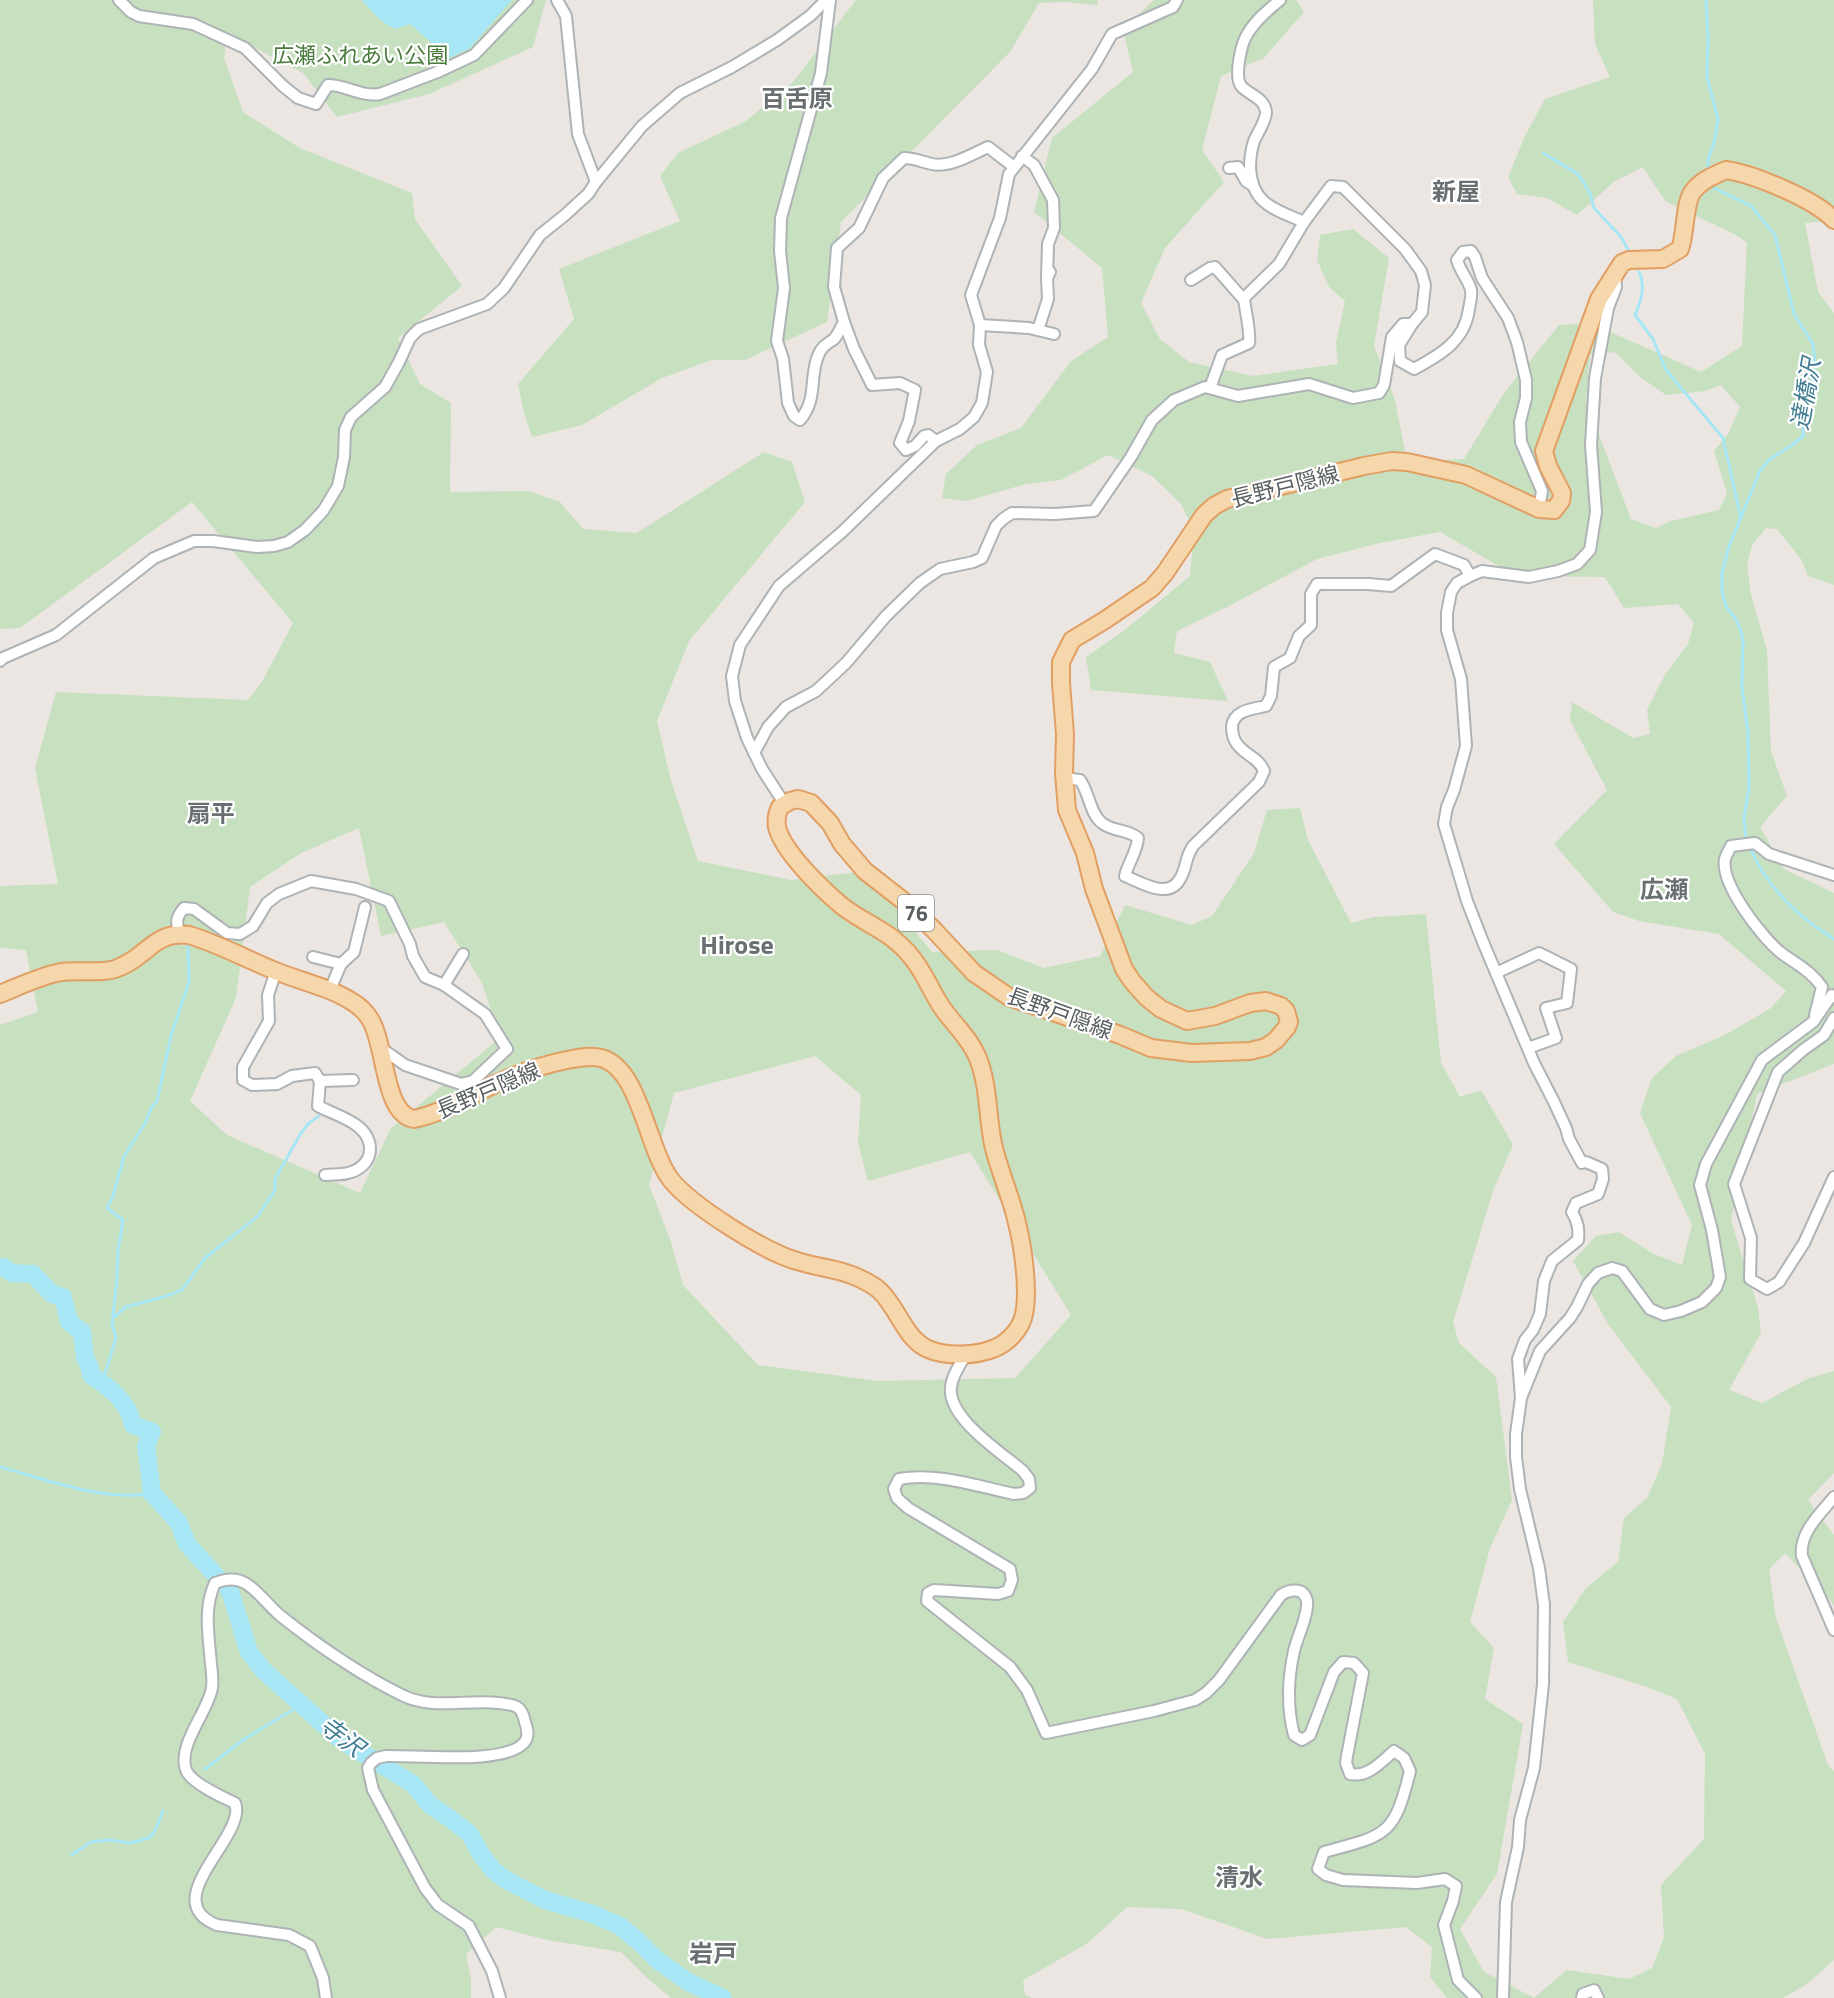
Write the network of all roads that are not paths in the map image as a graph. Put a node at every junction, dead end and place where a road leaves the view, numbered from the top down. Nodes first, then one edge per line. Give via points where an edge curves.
1 (119, 0) edge
2 (527, 0) edge
3 (557, 0) edge
4 (828, 0) edge
5 (1177, 0) edge
6 (1280, 0) edge
7 (1022, 156) junction
8 (1014, 167) junction
9 (1229, 168) dead end
10 (596, 182) junction
11 (1252, 185) junction
12 (1834, 220) edge
13 (1304, 222) junction
14 (1053, 264) dead end
15 (1615, 275) junction
16 (1047, 278) junction
17 (1191, 280) dead end
18 (1244, 300) junction
19 (844, 322) junction
20 (1412, 324) junction
21 (980, 325) junction
22 (1038, 330) junction
23 (1054, 334) dead end
24 (1210, 388) junction
25 (936, 441) junction
26 (1539, 509) junction
27 (1470, 576) junction
28 (0, 661) edge
29 (754, 753) junction
30 (1064, 778) junction
31 (784, 803) junction
32 (1834, 875) edge
33 (365, 907) dead end
34 (179, 934) junction
35 (463, 954) dead end
36 (313, 957) dead end
37 (341, 964) junction
38 (276, 971) junction
39 (1496, 973) junction
40 (444, 985) junction
41 (329, 992) junction
42 (0, 994) edge
43 (1834, 997) edge
44 (1834, 1018) edge
45 (1813, 1022) junction
46 (381, 1048) junction
47 (1528, 1048) junction
48 (353, 1080) dead end
49 (320, 1081) junction
50 (325, 1175) dead end
51 (1834, 1177) edge
52 (968, 1353) junction
53 (1521, 1398) junction
54 (1834, 1497) edge
55 (1834, 1629) edge
56 (326, 1998) edge
57 (500, 1998) edge
58 (1476, 1998) edge
59 (1503, 1998) edge
60 (1582, 1998) edge
61 (1598, 1998) edge

1 - 2 street via 139,16 193,24 245,48 298,99 316,104 328,86 370,96 380,94 474,55
3 - 10 street via 566,16 578,134
4 - 10 street via 777,40 680,93 642,126
4 - 19 street via 821,73 785,198 780,235 784,288 777,341 788,403 800,420 806,412 818,356
5 - 7 street via 1173,7 1112,34 1092,69
6 - 11 street via 1247,34 1238,70 1238,81 1263,103 1266,114 1253,143
7 - 8 street
7 - 16 street via 1034,165 1053,200 1054,228 1048,244
8 - 19 street via 988,147 946,165 904,158 883,178 859,228 837,248 834,287
8 - 21 street via 971,295
9 - 11 street via 1238,167
10 - 28 street via 540,235 504,288 487,304 419,329 410,338 385,387 351,417 345,430 338,486 305,530 274,546 194,541 170,550 154,558 56,635
11 - 13 street via 1256,195 1272,208
12 - 15 main road via 1818,206 1753,175 1726,170 1700,184 1689,196 1680,249 1663,259 1629,260 1622,263
13 - 18 street via 1279,264
13 - 20 street via 1331,186 1343,187 1405,249 1421,271 1425,300 1422,312
14 - 16 street
15 - 26 main road via 1599,299 1544,451 1562,501 1554,510
15 - 27 street via 1616,286 1595,378 1591,445 1596,512 1590,550 1577,564 1558,571 1529,577 1482,571
16 - 22 street via 1048,298
17 - 18 street via 1215,267
18 - 24 street via 1249,343 1222,355
19 - 25 street via 872,385 900,383 915,390 900,442 903,448 911,449 928,435
20 - 24 street via 1403,324 1392,337 1384,385 1379,393 1353,398 1310,384 1238,396
20 - 26 street via 1399,345 1400,361 1413,369 1458,339 1468,318 1472,293 1456,260 1463,252 1471,251 1517,342 1526,380 1521,442 1542,491
21 - 22 street
21 - 25 street via 979,345 987,372 982,403 960,429
22 - 23 street
24 - 29 street via 1173,400 1152,420 1094,510 1012,513 996,526 982,558 940,569 920,583 816,691 786,707 768,727
25 - 29 street via 843,532 778,586 740,645 732,676 735,700
26 - 30 main road, 長野戸隠線 / 76 via 1466,475 1392,461 1251,493 1214,506 1152,588 1072,640 1061,662
27 - 30 street via 1464,565 1435,554 1391,586 1317,584 1311,594 1311,625 1299,636 1290,658 1274,667 1266,706 1238,714 1233,720 1236,744 1260,762 1264,771 1259,782 1193,846 1186,856 1181,878 1172,888 1162,890 1125,876 1138,838 1104,825 1080,780
27 - 39 street via 1457,583 1451,592 1447,614 1461,679 1466,746 1444,824 1467,901
29 - 31 street
30 - 31 main road, 長野戸隠線 / 76 via 1067,810 1085,853 1106,925 1132,981 1161,1009 1187,1021 1250,1003 1266,1001 1281,1006 1289,1022 1276,1040 1250,1051 1169,1051 1009,997 974,973 914,910 865,871 811,803 798,799
31 - 52 main road, 長野戸隠線 / 76 via 778,812 777,826 796,858 842,906 905,949 942,1008 972,1046 980,1064 994,1149 1021,1242 1024,1300 1023,1317 1010,1338 996,1348
32 - 45 street via 1769,854 1755,843 1731,846 1725,860 1733,889 1749,918 1779,951 1815,976 1822,987
33 - 37 street via 354,952
34 - 38 main road, 長野戸隠線 / 76 via 198,938
34 - 40 street via 177,915 184,908 194,909 227,933 240,934 253,926 267,903 279,894 311,881 356,889 389,901 425,977
34 - 42 main road via 157,941 119,968 61,972
35 - 40 street
36 - 37 street
37 - 41 street
38 - 41 main road, 長野戸隠線 / 76
38 - 49 street via 268,995 269,1021 243,1067 243,1080 252,1085 277,1084 292,1076 315,1073
39 - 47 street
39 - 47 street via 1539,953 1570,969 1567,1003 1546,1008 1556,1038
40 - 46 street via 485,1014 507,1049 473,1081 461,1084 405,1065
41 - 46 main road, 長野戸隠線 / 76 via 363,1010 374,1026
43 - 45 street
44 - 51 street via 1824,1035 1778,1072 1734,1184 1751,1238 1750,1279 1767,1289 1779,1282 1803,1243
45 - 53 street via 1762,1060 1706,1164 1700,1185 1720,1277 1716,1288 1702,1302 1664,1315 1650,1309 1622,1271 1612,1268 1598,1273 1570,1318 1540,1351
46 - 52 main road, 長野戸隠線 / 76 via 393,1101 402,1113 414,1119 534,1068 580,1058 608,1061 633,1088 661,1165 689,1198 774,1252 861,1278 879,1290 926,1348 948,1355
47 - 53 street via 1582,1163 1586,1161 1602,1169 1603,1179 1598,1194 1576,1203 1572,1212 1579,1230 1578,1240 1552,1261 1544,1281 1540,1314 1518,1359
48 - 49 street
49 - 50 street via 318,1106 359,1126 370,1140 371,1151 364,1164 349,1173
52 - 58 street via 951,1388 953,1404 969,1426 1023,1471 1030,1488 1014,1494 943,1479 898,1479 894,1489 897,1498 908,1508 1010,1569 1008,1591 998,1594 934,1590 928,1593 927,1601 1010,1668 1027,1690 1046,1733 1195,1700 1219,1680 1281,1594 1289,1590 1301,1592 1307,1600 1306,1609 1290,1680 1289,1717 1294,1735 1302,1740 1310,1735 1334,1672 1343,1662 1354,1663 1363,1673 1346,1763 1350,1774 1369,1772 1394,1751 1404,1758 1410,1771 1396,1818 1384,1832 1324,1852 1318,1869 1343,1880 1417,1883 1444,1879 1456,1886 1444,1925 1458,1980
53 - 59 street via 1516,1456 1544,1605 1543,1684 1534,1768 1520,1820 1506,1902
54 - 55 street via 1814,1520 1801,1545 1802,1556
56 - 57 street via 323,1978 310,1946 289,1935 217,1925 207,1920 196,1903 200,1880 237,1815 235,1803 189,1775 185,1758 212,1687 207,1604 215,1583 226,1579 245,1582 306,1635 408,1698 428,1703 485,1701 517,1707 522,1712 528,1735 519,1749 471,1758 386,1756 377,1758 368,1768 372,1790 425,1888 438,1905 469,1926 492,1971
60 - 61 street via 1594,1989

